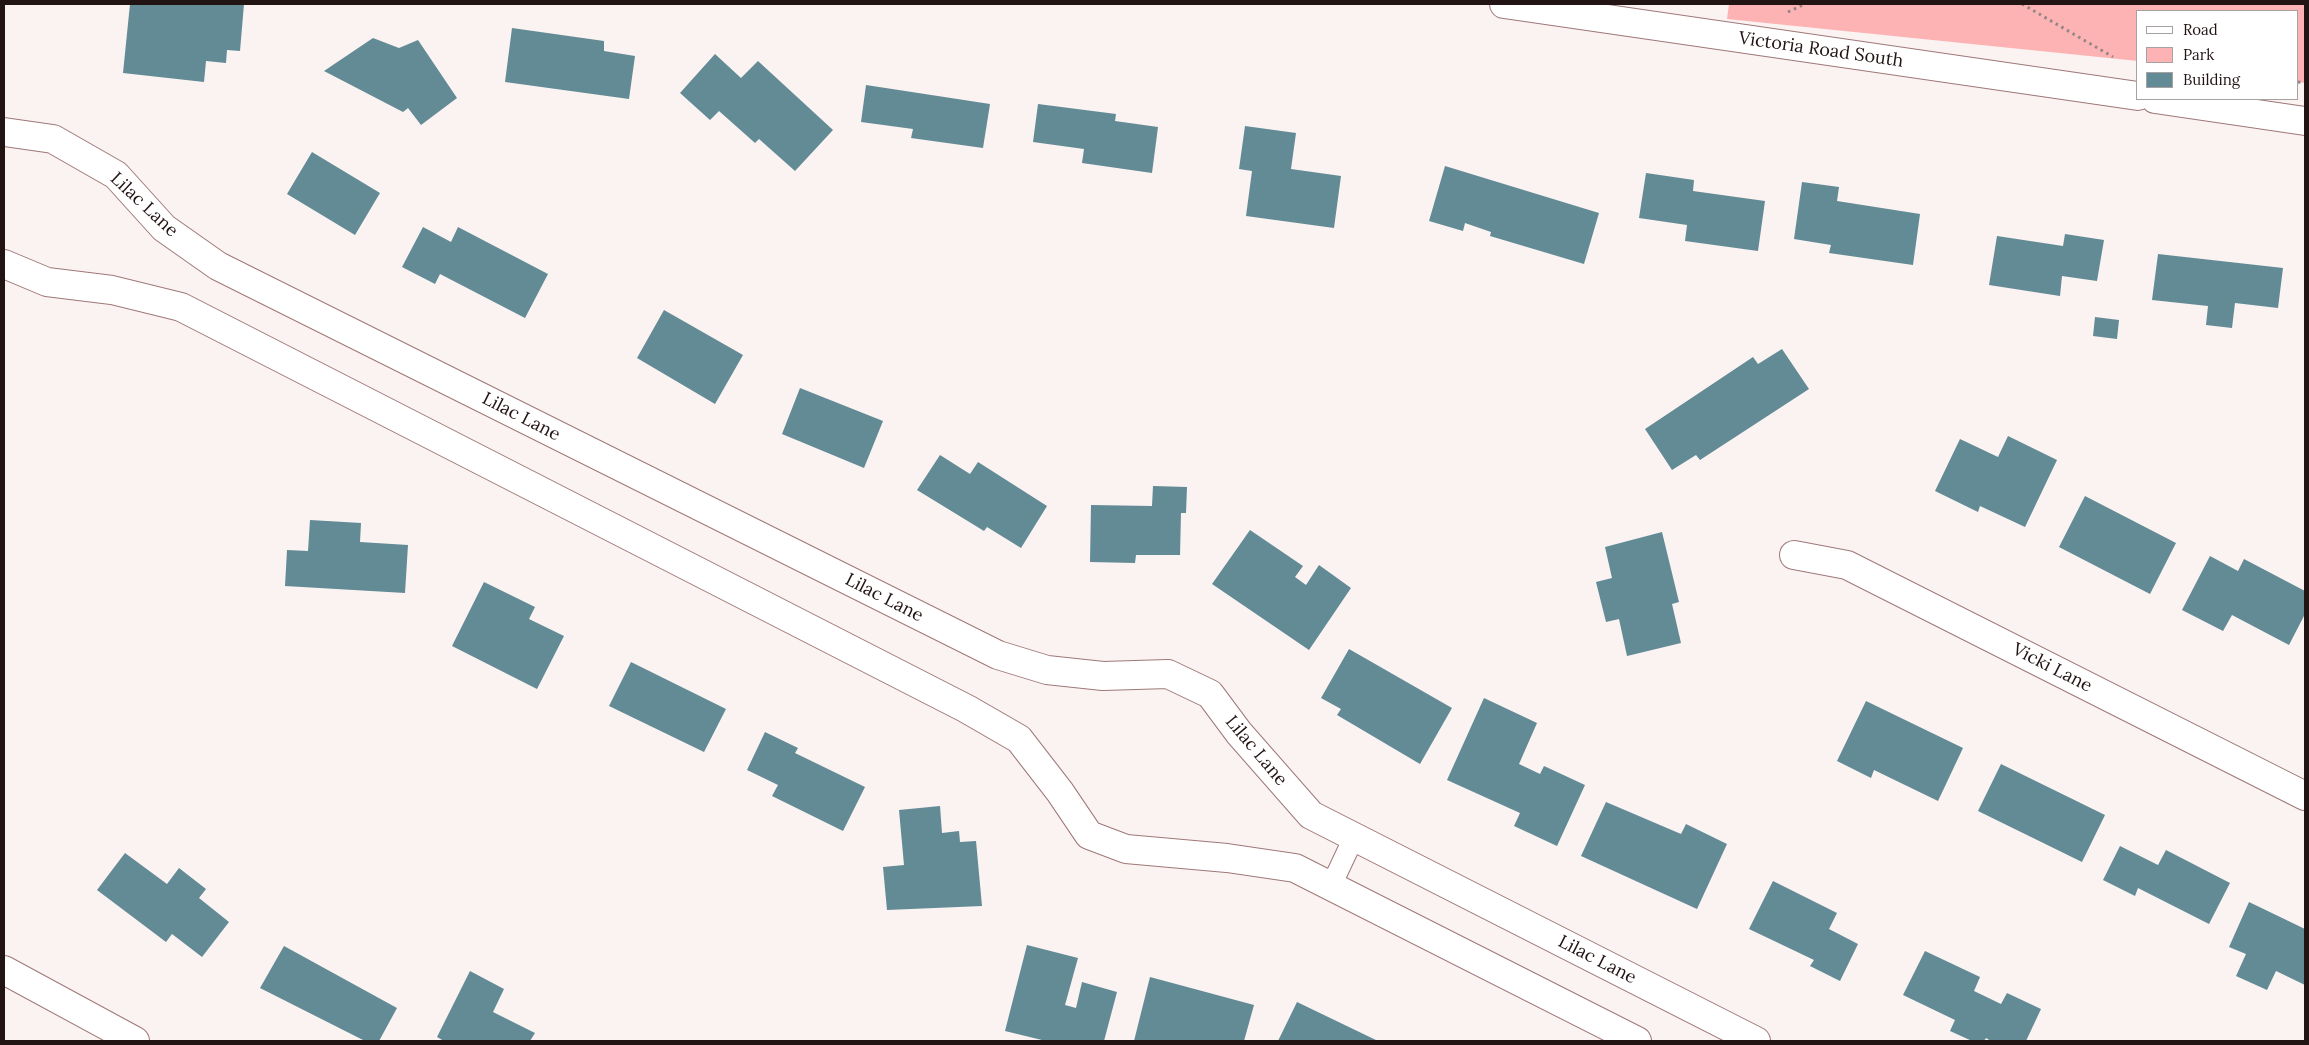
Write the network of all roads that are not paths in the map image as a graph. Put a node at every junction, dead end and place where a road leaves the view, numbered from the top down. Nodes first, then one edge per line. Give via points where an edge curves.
1 (1504, 4) edge
2 (2136, 96) edge
3 (2161, 100) edge
4 (2305, 121) edge
5 (4, 132) edge
6 (4, 264) edge
7 (1794, 555) dead end
8 (2305, 796) edge
9 (1354, 837) junction
10 (1331, 886) junction
11 (4, 970) edge
12 (135, 1041) edge
13 (1637, 1041) edge
14 (1756, 1041) edge

1 - 2 street, Victoria Road South
3 - 4 street
5 - 9 street, Lilac Lane via 53,139 116,175 164,228 218,266 998,655 1046,670 1093,675 1168,674 1210,694 1239,733 1311,815
6 - 10 street via 47,282 112,290 181,307 967,709 1019,738 1089,835 1126,849 1295,868
7 - 8 street, Vicki Lane via 1847,565
9 - 10 lane
9 - 14 street, Lilac Lane
10 - 13 street
11 - 12 street

